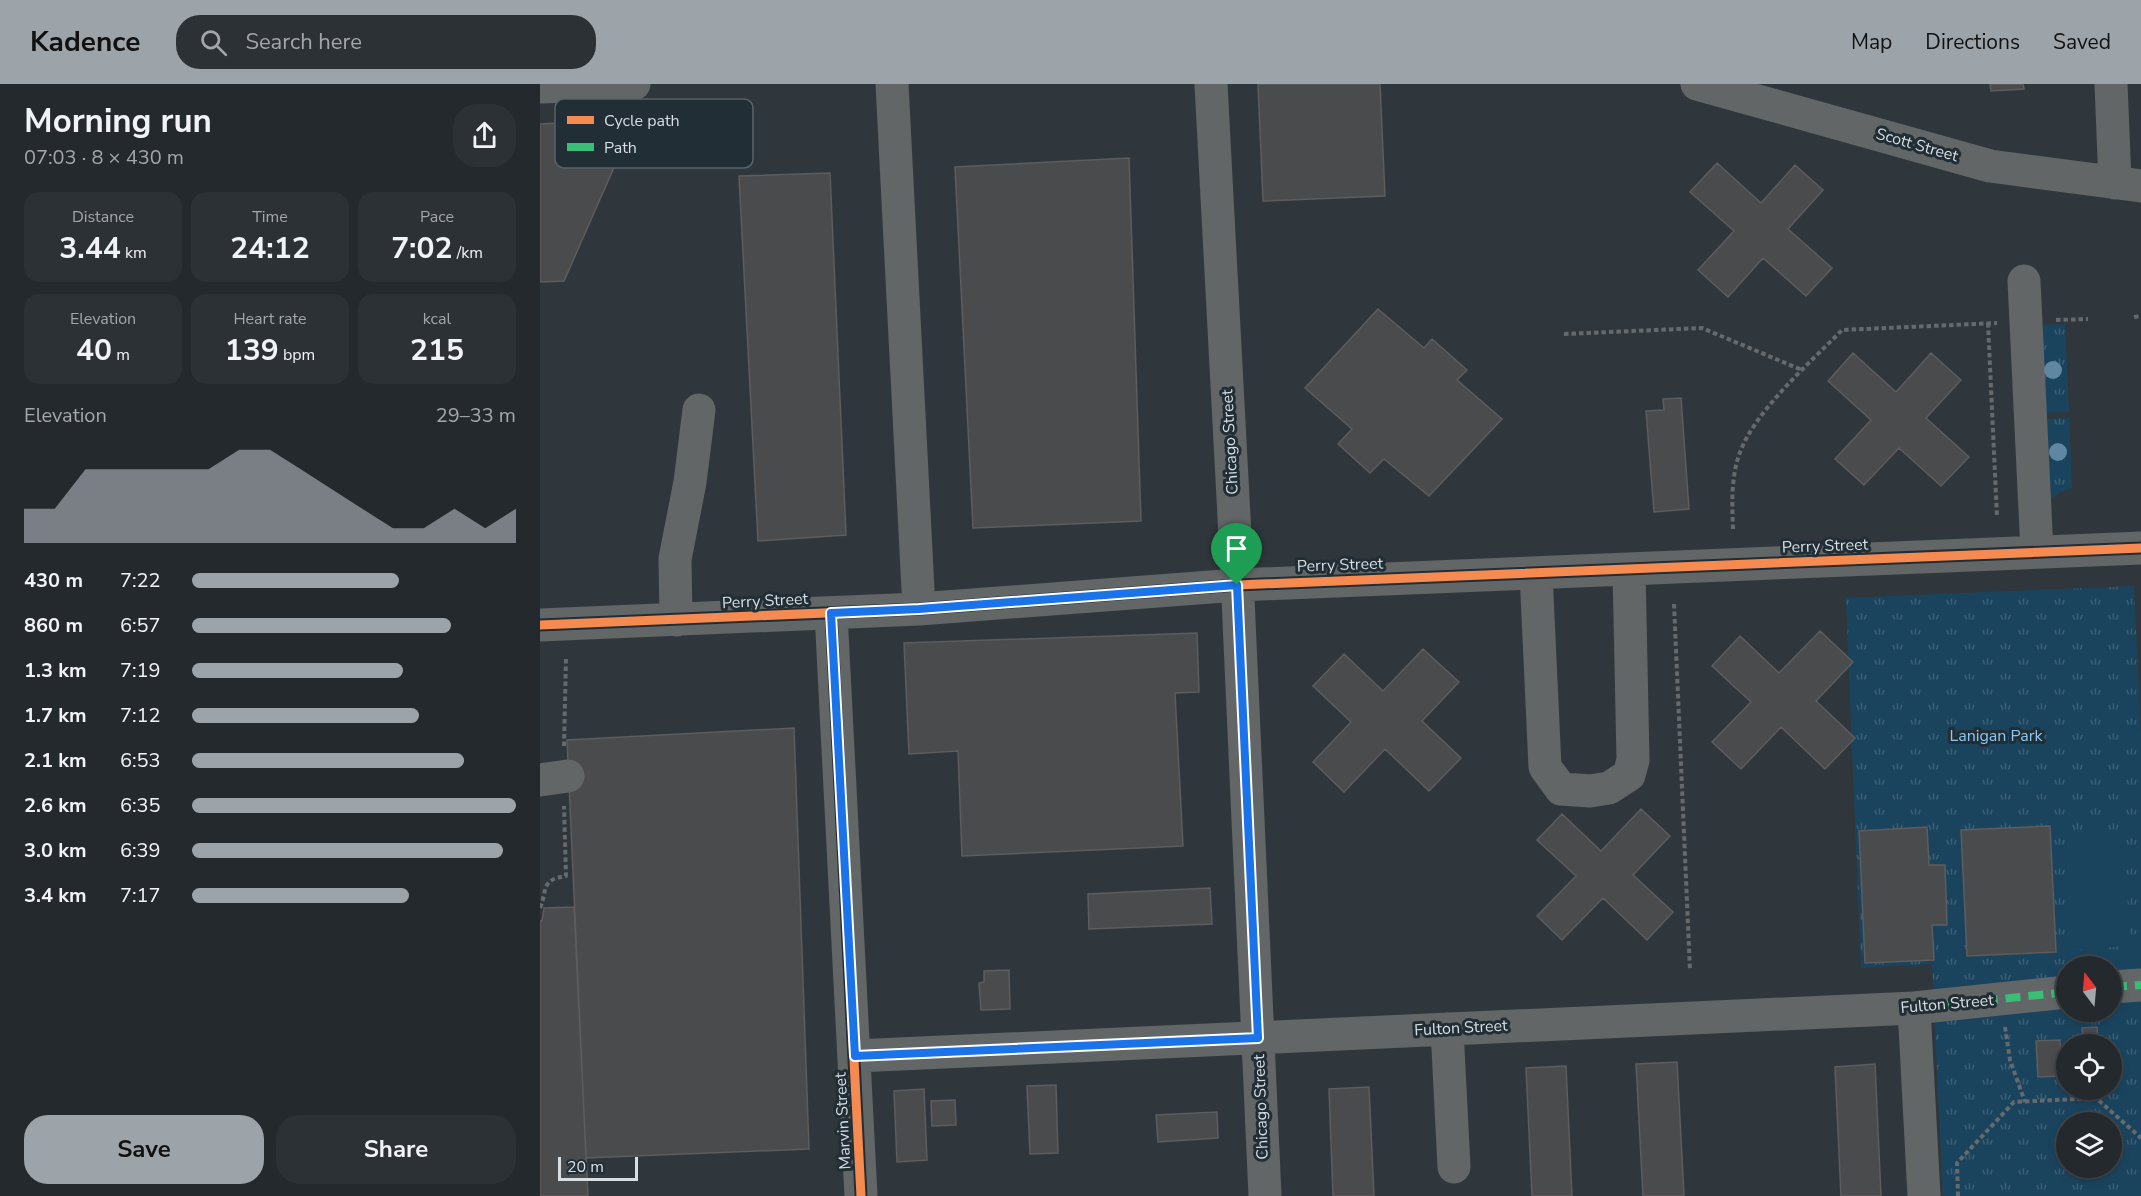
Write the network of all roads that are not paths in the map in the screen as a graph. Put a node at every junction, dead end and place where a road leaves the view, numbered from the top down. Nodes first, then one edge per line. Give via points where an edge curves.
1 (634, 84) edge
2 (892, 84) edge
3 (1211, 84) edge
4 (1697, 84) edge
5 (2111, 84) edge
6 (540, 87) edge
7 (2128, 185) edge
8 (2024, 280) dead end
9 (699, 410) dead end
10 (2141, 548) edge
11 (2037, 552) junction
12 (1629, 569) junction
13 (1536, 573) junction
14 (1237, 585) junction
15 (919, 609) junction
16 (831, 613) junction
17 (676, 620) junction
18 (540, 625) edge
19 (2141, 984) edge
20 (2122, 986) edge
21 (2056, 993) edge
22 (1914, 1008) junction
23 (1447, 1029) junction
24 (1258, 1038) junction
25 (855, 1056) junction
26 (1454, 1167) dead end
27 (861, 1196) edge
28 (1265, 1196) edge
29 (1924, 1196) edge

1 - 6 street
2 - 15 street
3 - 14 street, Chicago Street
4 - 7 street, Scott Street via 1990,166
5 - 7 street
8 - 11 street
9 - 17 street via 675,559
10 - 11 street, Perry Street
11 - 12 street, Perry Street
12 - 13 street, Perry Street
12 - 13 street via 1633,760 1629,775 1609,788 1590,791 1561,789 1545,767
13 - 14 street, Perry Street
14 - 15 street, Perry Street
14 - 24 street, Chicago Street
15 - 16 street, Perry Street
16 - 17 street, Perry Street
16 - 25 street, Marvin Street
17 - 18 street, Perry Street
19 - 20 street
21 - 22 street, Fulton Street
22 - 23 street, Fulton Street
22 - 29 street
23 - 24 street, Fulton Street
23 - 26 street
24 - 25 street, Fulton Street
24 - 28 street, Chicago Street
25 - 27 street, Marvin Street

